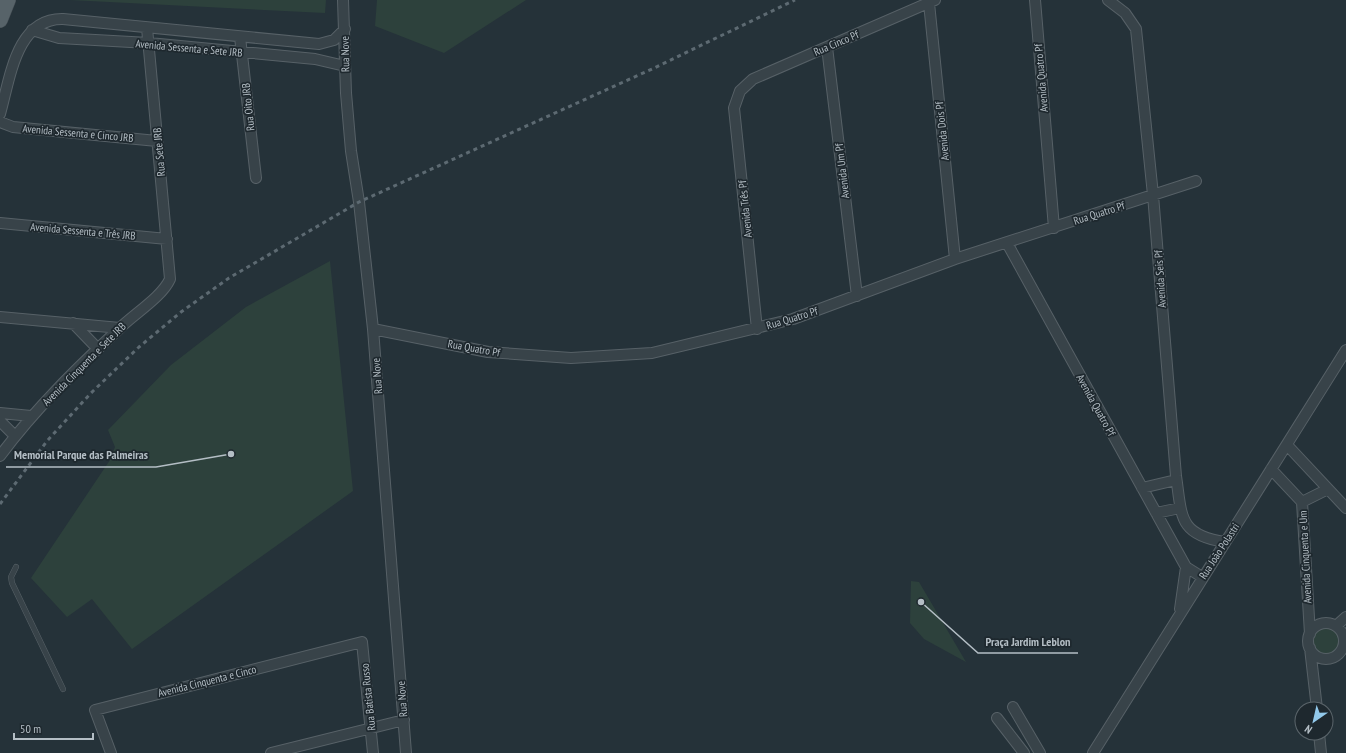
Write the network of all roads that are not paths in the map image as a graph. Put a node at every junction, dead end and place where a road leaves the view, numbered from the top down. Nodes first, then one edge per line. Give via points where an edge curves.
1 (8, 0) edge
2 (343, 0) edge
3 (1035, 0) edge
4 (1108, 0) edge
5 (932, 1) edge
6 (0, 20) edge
7 (147, 28) junction
8 (345, 29) junction
9 (32, 30) junction
10 (240, 37) junction
11 (148, 44) junction
12 (828, 46) junction
13 (242, 52) junction
14 (346, 66) junction
15 (740, 91) joint
16 (0, 114) edge
17 (0, 122) edge
18 (158, 140) junction
19 (256, 178) dead end
20 (1196, 181) dead end
21 (1153, 195) junction
22 (0, 223) edge
23 (1054, 228) junction
24 (167, 239) junction
25 (1007, 243) junction
26 (955, 259) junction
27 (170, 276) joint
28 (857, 296) junction
29 (0, 318) edge
30 (73, 323) junction
31 (120, 328) junction
32 (373, 329) junction
33 (757, 329) junction
34 (98, 350) junction
35 (1345, 355) edge
36 (0, 413) edge
37 (32, 416) junction
38 (0, 421) edge
39 (15, 436) junction
40 (1287, 445) junction
41 (0, 456) edge
42 (1271, 470) junction
43 (1176, 480) junction
44 (1142, 488) junction
45 (1328, 489) junction
46 (1302, 502) junction
47 (1180, 508) junction
48 (1346, 508) edge
49 (1156, 513) junction
50 (1225, 542) junction
51 (16, 567) dead end
52 (1186, 567) junction
53 (1202, 577) junction
54 (1180, 612) junction
55 (1346, 617) edge
56 (1336, 626) junction
57 (1310, 634) junction
58 (362, 642) joint
59 (1310, 646) junction
60 (1344, 648) edge
61 (63, 689) dead end
62 (1316, 701) edge
63 (1013, 707) dead end
64 (997, 718) dead end
65 (404, 720) junction
66 (371, 729) junction
67 (1320, 741) edge
68 (111, 753) edge
69 (271, 753) edge
70 (373, 753) edge
71 (406, 753) edge
72 (1024, 753) edge
73 (1040, 753) edge
74 (1093, 753) edge
75 (1321, 753) edge

1 - 6 main road
2 - 8 street, Rua Nove
3 - 23 street, Avenida Quatro Pf
4 - 21 street, Avenida Seis Pf via 1125,13 1136,29
5 - 12 street, Rua Cinco Pf
5 - 26 street, Avenida Dois Pf
7 - 9 street via 57,18 44,21
7 - 10 street
7 - 11 street, Rua Sete JRB
8 - 10 street via 334,40 319,44
8 - 14 street, Rua Nove
9 - 11 street, Avenida Sessenta e Sete JRB via 59,38
9 - 16 street via 20,47
10 - 13 street, Rua Oito JRB
11 - 13 street, Avenida Sessenta e Sete JRB
11 - 18 street, Rua Sete JRB
12 - 15 street, Rua Cinco Pf via 753,79
12 - 28 street, Avenida Um Pf
13 - 14 street, Avenida Sessenta e Sete JRB via 315,59
13 - 19 street, Rua Oito JRB
14 - 32 street, Rua Nove via 353,173 359,202
15 - 33 street, Avenida Três Pf via 734,108
17 - 18 street, Avenida Sessenta e Cinco JRB via 13,127
18 - 24 street, Rua Sete JRB
20 - 21 street, Rua Quatro Pf
21 - 23 street, Rua Quatro Pf
21 - 43 street, Avenida Seis Pf
22 - 24 street, Avenida Sessenta e Três JRB
23 - 25 street, Rua Quatro Pf
24 - 27 street, Rua Sete JRB
25 - 26 street, Rua Quatro Pf
25 - 44 street, Avenida Quatro Pf
26 - 28 street, Rua Quatro Pf
27 - 31 street, Avenida Cinquenta e Sete JRB via 164,289
28 - 33 street, Rua Quatro Pf
29 - 30 street
30 - 31 street
30 - 34 street
31 - 34 street, Avenida Cinquenta e Sete JRB
32 - 33 street, Rua Quatro Pf via 488,352 571,358 652,353
32 - 65 street, Rua Nove
34 - 37 street, Avenida Cinquenta e Sete JRB
35 - 40 street, Rua João Polastri
36 - 37 street
37 - 39 street, Avenida Cinquenta e Sete JRB
38 - 39 street
39 - 41 street, Avenida Cinquenta e Sete JRB
40 - 42 street, Rua João Polastri
40 - 45 street
42 - 46 street, Avenida Cinquenta e Um
42 - 50 street, Rua João Polastri
43 - 44 street
43 - 47 street, Avenida Seis Pf
44 - 49 street, Avenida Quatro Pf
45 - 46 street
45 - 48 street
46 - 57 street, Avenida Cinquenta e Um
47 - 49 street
47 - 50 street, Avenida Seis Pf via 1191,531 1209,540
49 - 52 street, Avenida Quatro Pf
50 - 53 street, Rua João Polastri
51 - 61 lane via 11,577 12,583
52 - 53 street, Avenida Quatro Pf
52 - 54 street
53 - 54 street, Rua João Polastri
54 - 74 street, Rua João Polastri
55 - 56 street
56 - 57 street via 1321,624
56 - 60 street via 1344,636
57 - 59 street
58 - 66 street, Rua Batista Russo
58 - 68 street, Avenida Cinquenta e Cinco via 95,710
59 - 60 street via 1312,651 1322,658 1335,656
59 - 62 street
63 - 73 street
64 - 72 street
65 - 66 street
65 - 71 street, Rua Nove
66 - 69 street
66 - 70 street, Rua Batista Russo
67 - 75 street

